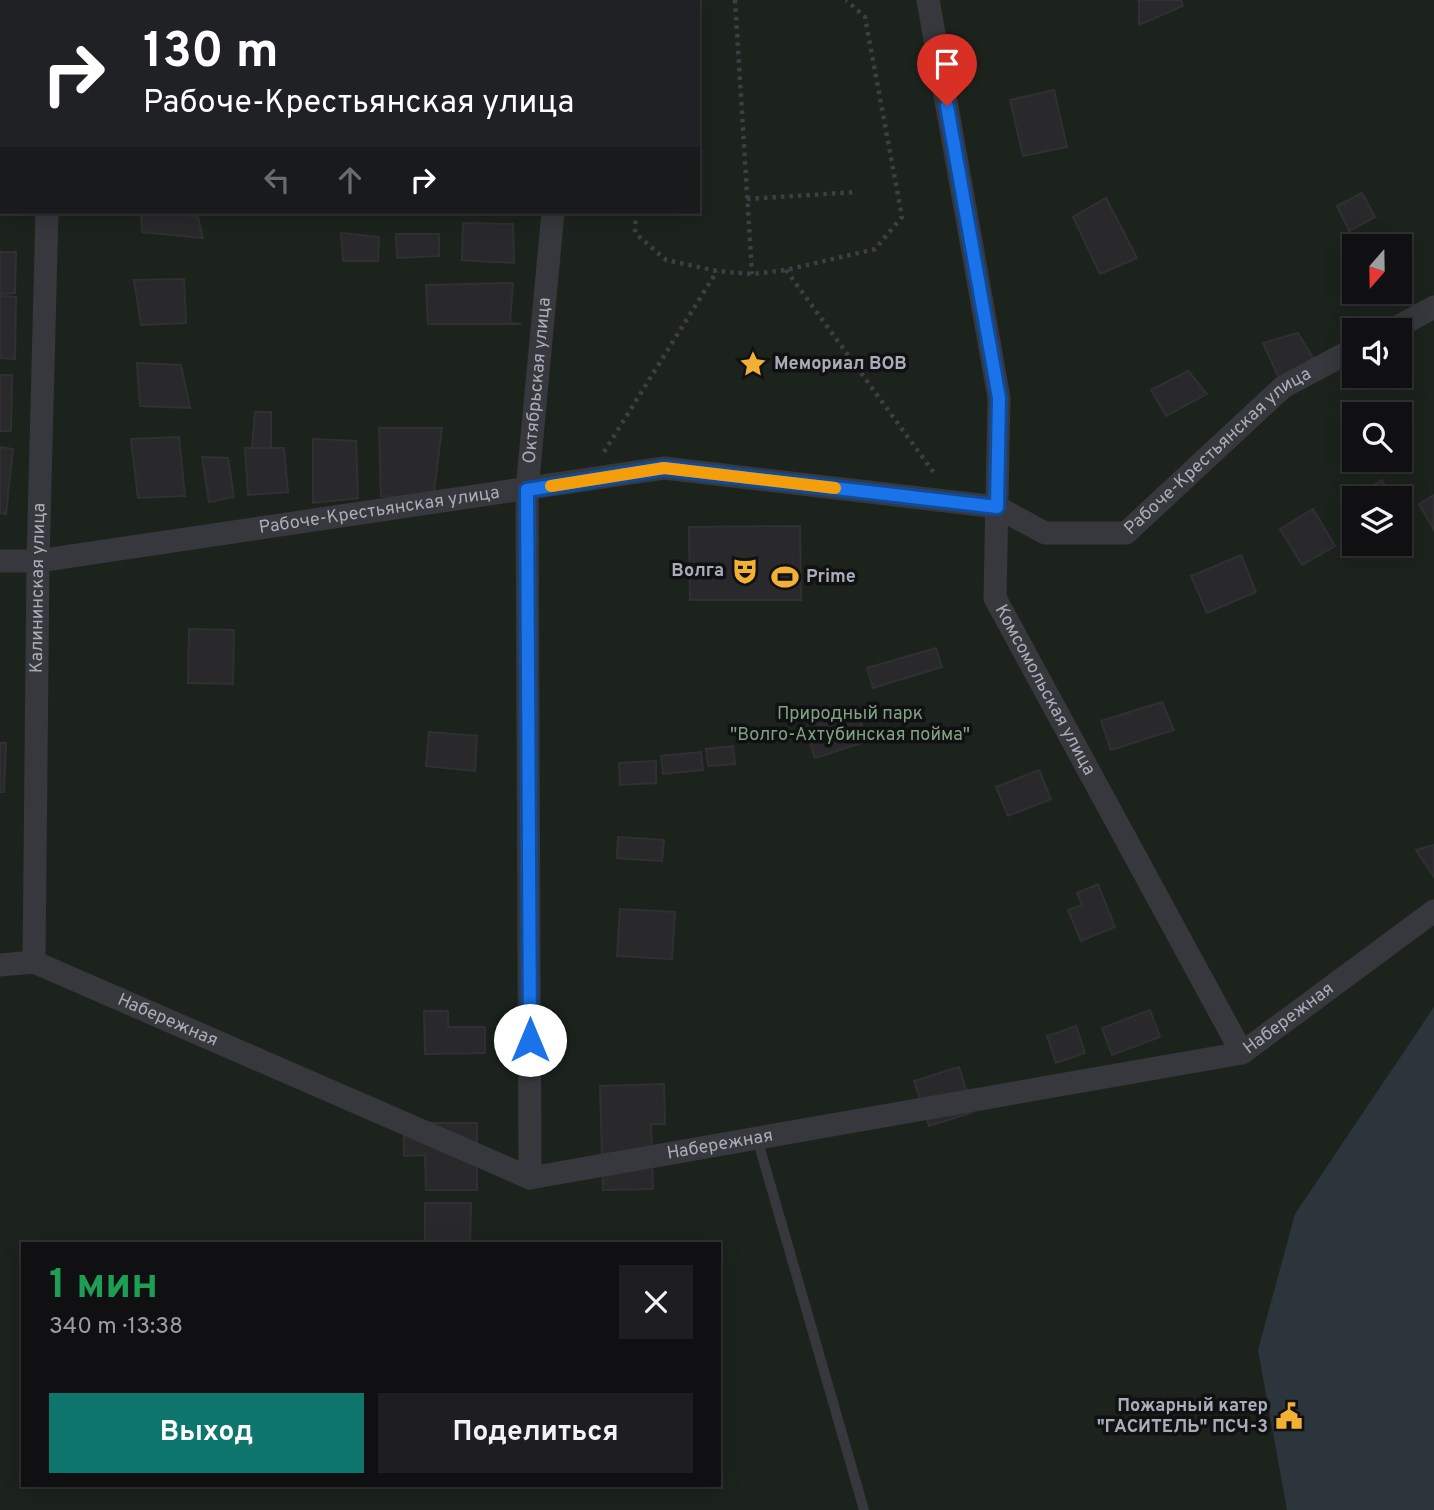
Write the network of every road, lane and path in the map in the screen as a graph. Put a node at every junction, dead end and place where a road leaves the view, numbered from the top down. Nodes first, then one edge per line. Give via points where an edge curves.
1 (735, 0) edge
2 (846, 0) edge
3 (928, 0) edge
4 (856, 192) dead end
5 (747, 199) junction
6 (47, 214) edge
7 (553, 214) edge
8 (636, 214) edge
9 (786, 270) junction
10 (717, 271) junction
11 (752, 274) junction
12 (1434, 307) edge
13 (1412, 319) edge
14 (1342, 355) edge
15 (586, 481) junction
16 (527, 490) junction
17 (955, 502) junction
18 (997, 507) junction
19 (0, 561) edge
20 (38, 561) junction
21 (1434, 911) edge
22 (34, 962) junction
23 (0, 965) edge
24 (1242, 1053) junction
25 (757, 1138) junction
26 (530, 1178) junction
27 (864, 1510) edge

1 - 5 path
2 - 9 path via 865,17 902,217 875,249
3 - 18 street, Комсомольская улица via 999,398
4 - 5 path
5 - 11 path
6 - 20 street, Калининская улица
7 - 16 street, Октябрьская улица
8 - 10 path via 635,233 666,260
9 - 11 path
9 - 17 path
10 - 11 path
10 - 15 path
12 - 13 street
14 - 18 street, Рабоче-Крестьянская улица via 1283,387 1125,533 1045,533
15 - 16 street, Рабоче-Крестьянская улица
15 - 17 street, Рабоче-Крестьянская улица via 664,468
16 - 20 street, Рабоче-Крестьянская улица
16 - 26 street, Октябрьская улица
17 - 18 street, Рабоче-Крестьянская улица
18 - 24 street, Комсомольская улица via 995,598
19 - 20 street, Рабоче-Крестьянская улица
20 - 22 street, Калининская улица
21 - 24 street, Набережная
22 - 23 street, Набережная
22 - 26 street, Набережная
24 - 25 street, Набережная
25 - 26 street, Набережная
25 - 27 lane

